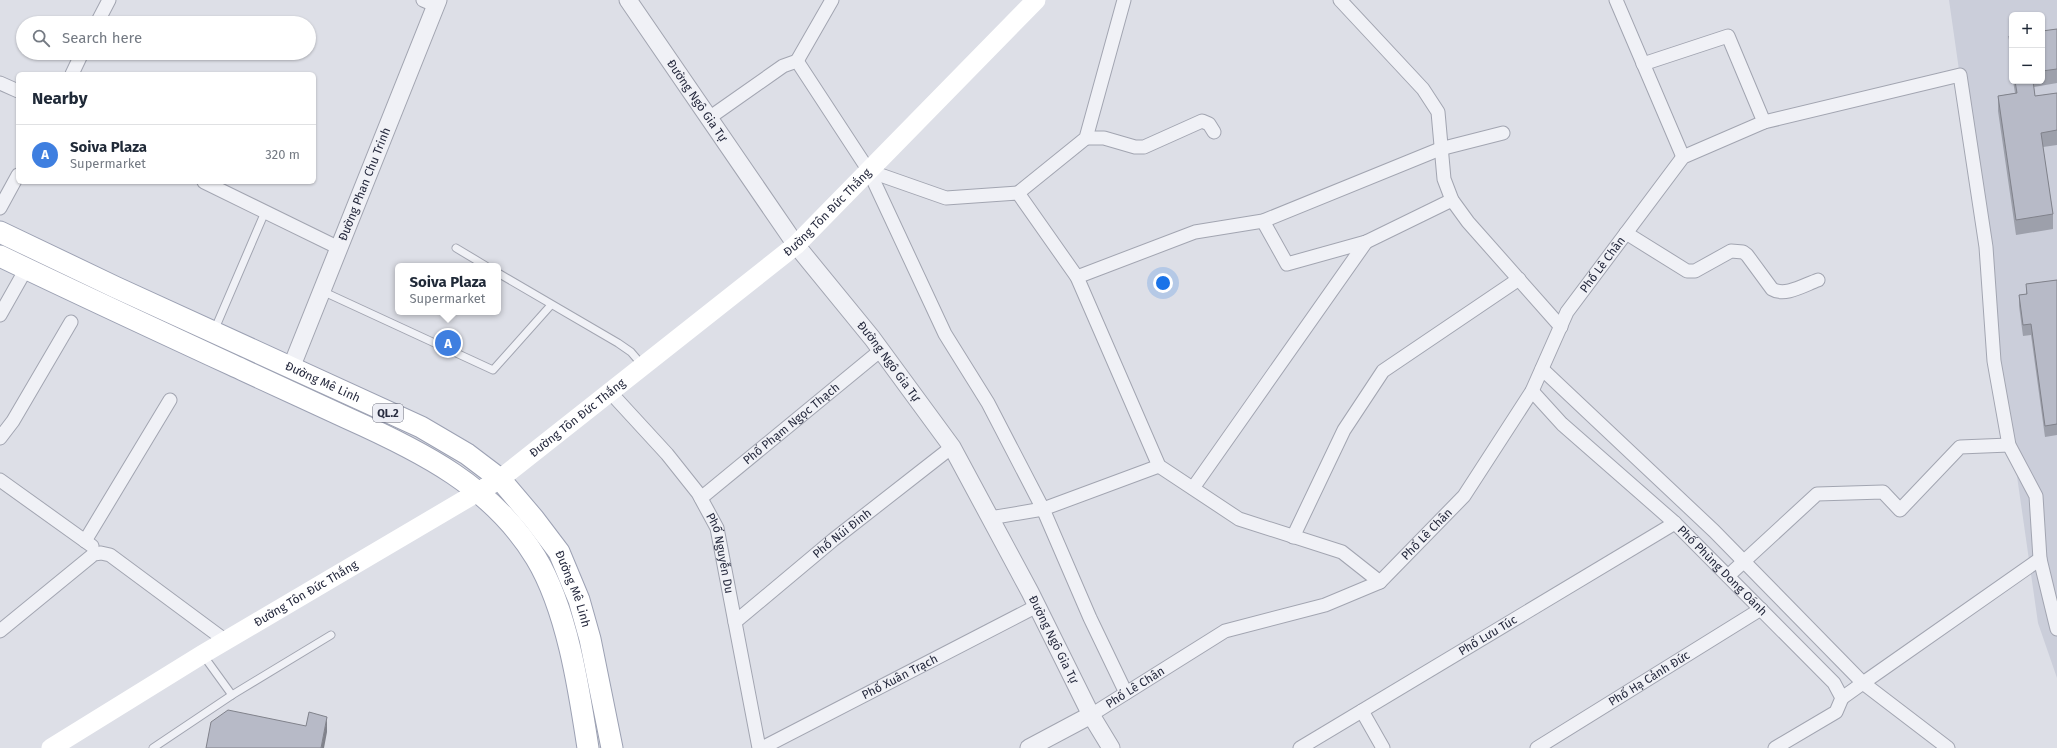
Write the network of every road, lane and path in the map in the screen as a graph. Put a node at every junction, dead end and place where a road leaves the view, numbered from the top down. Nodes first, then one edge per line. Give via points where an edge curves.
1 (108, 0) edge
2 (628, 0) edge
3 (832, 0) edge
4 (1036, 0) edge
5 (1124, 0) edge
6 (1340, 0) edge
7 (1616, 0) edge
8 (432, 2) edge
9 (100, 16) edge
10 (79, 60) edge
11 (797, 62) junction
12 (1643, 64) junction
13 (73, 72) edge
14 (0, 83) edge
15 (16, 90) edge
16 (709, 118) junction
17 (1764, 122) junction
18 (1214, 132) dead end
19 (1503, 133) dead end
20 (1086, 138) junction
21 (1440, 149) junction
22 (1683, 157) junction
23 (869, 171) junction
24 (16, 179) edge
25 (208, 184) edge
26 (1018, 193) junction
27 (1452, 200) junction
28 (0, 208) edge
29 (265, 212) junction
30 (1263, 221) junction
31 (0, 232) edge
32 (1626, 233) junction
33 (1366, 242) junction
34 (796, 245) junction
35 (338, 248) junction
36 (456, 248) dead end
37 (0, 256) edge
38 (481, 263) edge
39 (26, 269) junction
40 (501, 275) edge
41 (1076, 277) junction
42 (1519, 279) junction
43 (1818, 280) dead end
44 (322, 291) junction
45 (551, 304) junction
46 (0, 315) edge
47 (71, 322) dead end
48 (1561, 326) junction
49 (214, 332) junction
50 (881, 350) junction
51 (644, 366) junction
52 (291, 368) junction
53 (1542, 369) junction
54 (1532, 391) junction
55 (610, 392) junction
56 (170, 400) dead end
57 (0, 438) edge
58 (2009, 445) junction
59 (952, 447) junction
60 (1159, 466) junction
61 (500, 478) junction
62 (0, 480) edge
63 (1193, 488) junction
64 (479, 492) junction
65 (701, 498) junction
66 (1043, 509) junction
67 (990, 518) junction
68 (1675, 523) junction
69 (1293, 537) junction
70 (85, 541) junction
71 (102, 552) junction
72 (2040, 559) junction
73 (1744, 561) junction
74 (1728, 576) junction
75 (1380, 582) junction
76 (1037, 606) junction
77 (1761, 609) junction
78 (735, 622) junction
79 (2057, 629) edge
80 (0, 631) edge
81 (331, 635) dead end
82 (226, 641) junction
83 (203, 654) junction
84 (1863, 683) junction
85 (1126, 693) junction
86 (232, 695) junction
87 (1842, 698) junction
88 (1362, 711) junction
89 (1091, 715) junction
90 (51, 748) edge
91 (153, 748) edge
92 (588, 748) edge
93 (612, 748) edge
94 (761, 748) edge
95 (1029, 748) edge
96 (1111, 748) edge
97 (1300, 748) edge
98 (1383, 748) edge
99 (1537, 748) edge
100 (1775, 748) edge
101 (1948, 748) edge

1 - 9 street
2 - 16 street, Đường Ngô Gia Tự
3 - 11 street
4 - 23 main road, Đường Tôn Đức Thắng
5 - 20 street
6 - 21 street via 1424,89 1438,112
7 - 12 street
8 - 35 street, Đường Phan Chu Trinh
10 - 13 street
11 - 16 street via 783,66
11 - 23 street
12 - 17 street via 1728,36
12 - 22 street
14 - 15 street
16 - 34 street, Đường Ngô Gia Tự
17 - 22 street
17 - 58 street via 1960,75 1986,247 1994,361
18 - 20 street via 1209,124 1202,121 1144,147 1104,138
19 - 21 street
20 - 26 street
21 - 27 street via 1444,178
21 - 30 street
22 - 32 street, Phố Lê Chân
23 - 26 street via 946,198
23 - 34 main road, Đường Tôn Đức Thắng
23 - 66 street via 945,334 988,403
24 - 28 street
25 - 29 street
26 - 41 street
27 - 33 street
27 - 42 street via 1468,222
29 - 35 street
29 - 49 lane
30 - 33 street via 1287,264
30 - 41 street via 1195,232
31 - 49 main road, Đường Mê Linh / QL.2
32 - 43 street via 1687,271 1695,271 1736,250 1747,255 1776,292 1783,293
32 - 48 street, Phố Lê Chân via 1567,312
33 - 63 street
34 - 50 street, Đường Ngô Gia Tự
34 - 51 main road, Đường Tôn Đức Thắng
35 - 44 street, Đường Phan Chu Trinh
36 - 38 lane
37 - 39 main road, Đường Mê Linh / QL.2
39 - 46 street
39 - 64 main road, Đường Mê Linh / QL.2 via 395,439 427,456
40 - 45 lane
41 - 60 street
42 - 48 street
42 - 69 street via 1383,371 1344,430
44 - 45 lane via 493,370
44 - 52 street, Đường Phan Chu Trinh
45 - 51 lane via 618,343
47 - 57 street via 13,421
48 - 53 street, Phố Lê Chân
49 - 52 main road, Đường Mê Linh / QL.2
50 - 59 street, Đường Ngô Gia Tự
50 - 65 street, Phố Phạm Ngọc Thạch
51 - 55 main road, Đường Tôn Đức Thắng
52 - 61 main road, Đường Mê Linh / QL.2 via 421,427 468,454
53 - 54 street, Phố Lê Chân
53 - 73 street
54 - 68 street, Phố Phùng Dong Oánh via 1562,424
54 - 75 street, Phố Lê Chân via 1464,496
55 - 61 main road, Đường Tôn Đức Thắng
55 - 65 street, Phố Nguyễn Du via 667,454
56 - 70 street
58 - 72 street via 2036,496
58 - 73 street via 1960,447 1900,510 1883,492 1817,494
59 - 67 street, Đường Ngô Gia Tự
59 - 78 street, Phố Núi Đinh via 833,540
60 - 63 street
60 - 66 street
61 - 64 main road, Đường Tôn Đức Thắng
61 - 93 main road, Đường Mê Linh / QL.2 via 547,536 566,567 590,639
62 - 70 street
63 - 69 street via 1239,519
64 - 82 main road, Đường Tôn Đức Thắng
64 - 92 main road, Đường Mê Linh / QL.2 via 515,529 545,576 568,644
65 - 78 street, Phố Nguyễn Du via 717,528
66 - 67 street
66 - 85 street
67 - 76 street, Đường Ngô Gia Tự
68 - 74 street, Phố Phùng Dong Oánh
68 - 88 street, Phố Lưu Túc
69 - 75 street via 1342,552
70 - 71 street
71 - 80 street via 94,554
71 - 82 street via 110,555
72 - 79 street
72 - 84 street
73 - 74 street
73 - 84 street
74 - 77 street, Phố Phùng Dong Oánh
75 - 85 street, Phố Lê Chân via 1325,605 1225,631
76 - 89 street, Đường Ngô Gia Tự
76 - 94 street, Phố Xuân Trạch
77 - 87 street, Phố Phùng Dong Oánh via 1834,683
77 - 99 street, Phố Hạ Cảnh Đức
78 - 94 street, Phố Nguyễn Du
81 - 86 lane
82 - 83 main road, Đường Tôn Đức Thắng
83 - 86 lane
83 - 90 main road, Đường Tôn Đức Thắng
84 - 87 street
84 - 101 street
85 - 89 street, Phố Lê Chân
86 - 91 lane
87 - 100 street via 1836,712
88 - 97 street, Phố Lưu Túc
88 - 98 street
89 - 95 street, Phố Lê Chân
89 - 96 street, Đường Ngô Gia Tự

